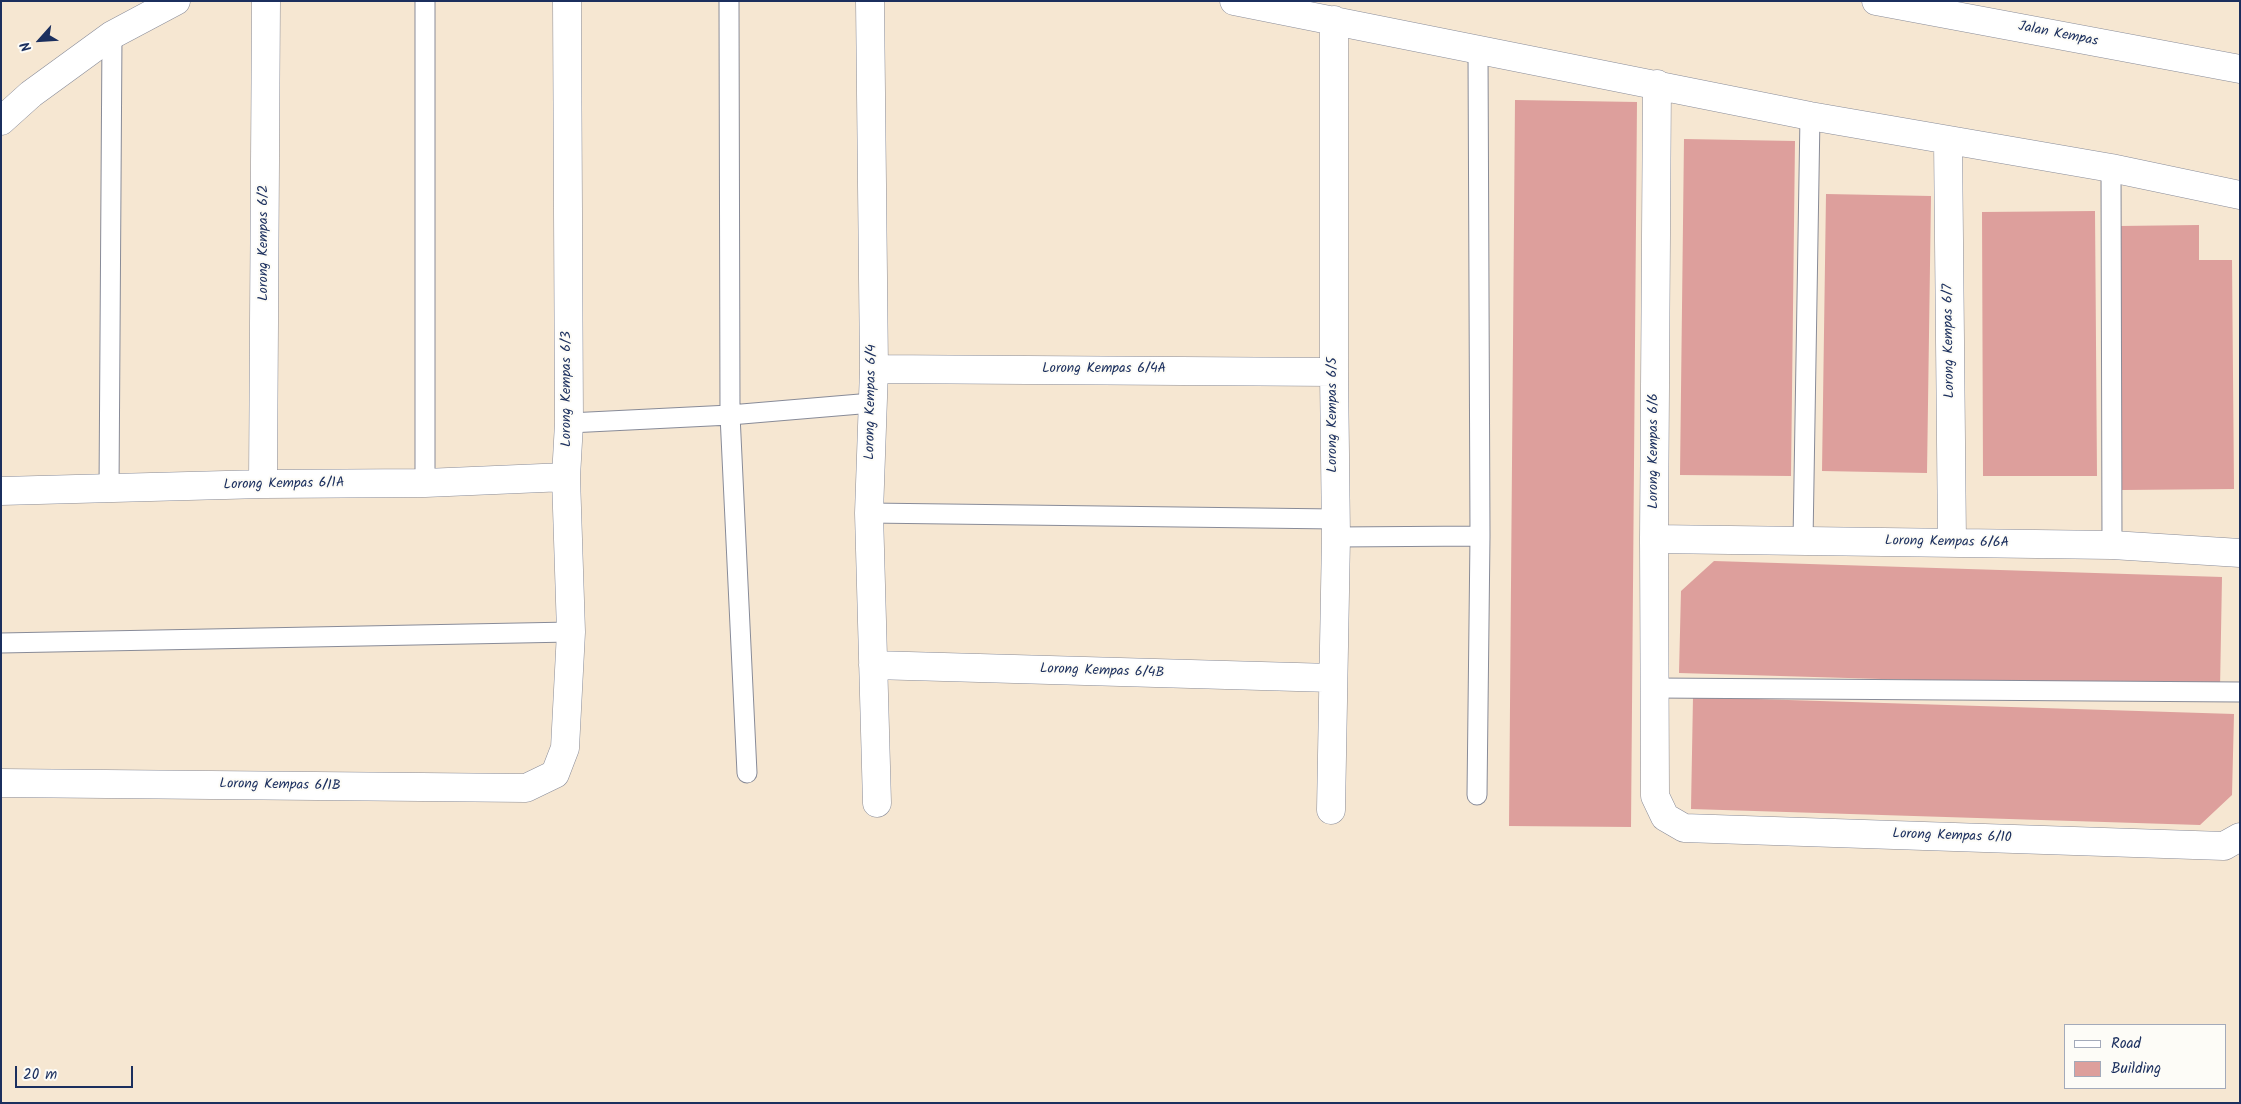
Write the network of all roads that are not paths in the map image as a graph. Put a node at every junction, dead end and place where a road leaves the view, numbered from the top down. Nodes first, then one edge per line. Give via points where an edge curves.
1 (176, 1) edge
2 (266, 1) edge
3 (425, 1) edge
4 (566, 1) edge
5 (729, 1) edge
6 (870, 1) edge
7 (1234, 1) edge
8 (1876, 1) edge
9 (1334, 20) junction
10 (112, 35) junction
11 (1478, 50) junction
12 (2240, 69) edge
13 (1657, 84) junction
14 (1810, 116) junction
15 (1, 122) edge
16 (1948, 140) junction
17 (2111, 168) junction
18 (2240, 195) edge
19 (874, 369) junction
20 (1334, 372) junction
21 (872, 403) junction
22 (730, 416) junction
23 (569, 423) junction
24 (566, 477) junction
25 (426, 483) junction
26 (263, 484) junction
27 (109, 490) junction
28 (1, 492) edge
29 (869, 513) junction
30 (1335, 528) junction
31 (1480, 536) junction
32 (1654, 539) junction
33 (1803, 541) junction
34 (1952, 542) junction
35 (2112, 545) junction
36 (2240, 553) edge
37 (571, 632) junction
38 (1, 644) edge
39 (873, 665) junction
40 (1332, 678) junction
41 (1655, 688) junction
42 (2240, 692) edge
43 (748, 773) dead end
44 (555, 774) joint
45 (1, 783) edge
46 (1477, 795) dead end
47 (877, 803) dead end
48 (1331, 810) dead end
49 (1665, 816) joint
50 (2240, 837) edge

1 - 10 street
2 - 26 street, Lorong Kempas 6/2
3 - 25 lane
4 - 23 street, Lorong Kempas 6/3
5 - 22 lane
6 - 19 street, Lorong Kempas 6/4
7 - 9 street
8 - 12 street, Jalan Kempas
9 - 11 street
9 - 20 street, Lorong Kempas 6/5
10 - 15 street via 31,94
10 - 27 lane
11 - 13 street
11 - 31 lane
13 - 14 street
13 - 32 street, Lorong Kempas 6/6
14 - 16 street
14 - 33 lane
16 - 17 street
16 - 34 street, Lorong Kempas 6/7
17 - 18 street
17 - 35 lane
19 - 20 street, Lorong Kempas 6/4A
19 - 21 street, Lorong Kempas 6/4
20 - 30 street, Lorong Kempas 6/5
21 - 22 lane
21 - 29 street, Lorong Kempas 6/4
22 - 23 lane
22 - 43 lane
23 - 24 street, Lorong Kempas 6/3
24 - 25 street, Lorong Kempas 6/1A
24 - 37 street, Lorong Kempas 6/3
25 - 26 street, Lorong Kempas 6/1A
26 - 27 street, Lorong Kempas 6/1A
27 - 28 street, Lorong Kempas 6/1A
29 - 30 lane
29 - 39 street, Lorong Kempas 6/4
30 - 31 lane
30 - 40 street, Lorong Kempas 6/5
31 - 46 lane
32 - 33 street, Lorong Kempas 6/6A
32 - 41 street, Lorong Kempas 6/6
33 - 34 street, Lorong Kempas 6/6A
34 - 35 street, Lorong Kempas 6/6A
35 - 36 street, Lorong Kempas 6/6A
37 - 38 lane
37 - 44 street, Lorong Kempas 6/3 via 565,748
39 - 40 street, Lorong Kempas 6/4B
39 - 47 street, Lorong Kempas 6/4
40 - 48 street, Lorong Kempas 6/5
41 - 42 lane
41 - 49 street, Lorong Kempas 6/6 via 1655,796
44 - 45 street, Lorong Kempas 6/1B via 526,788
49 - 50 street, Lorong Kempas 6/10 via 1684,828 2224,846

